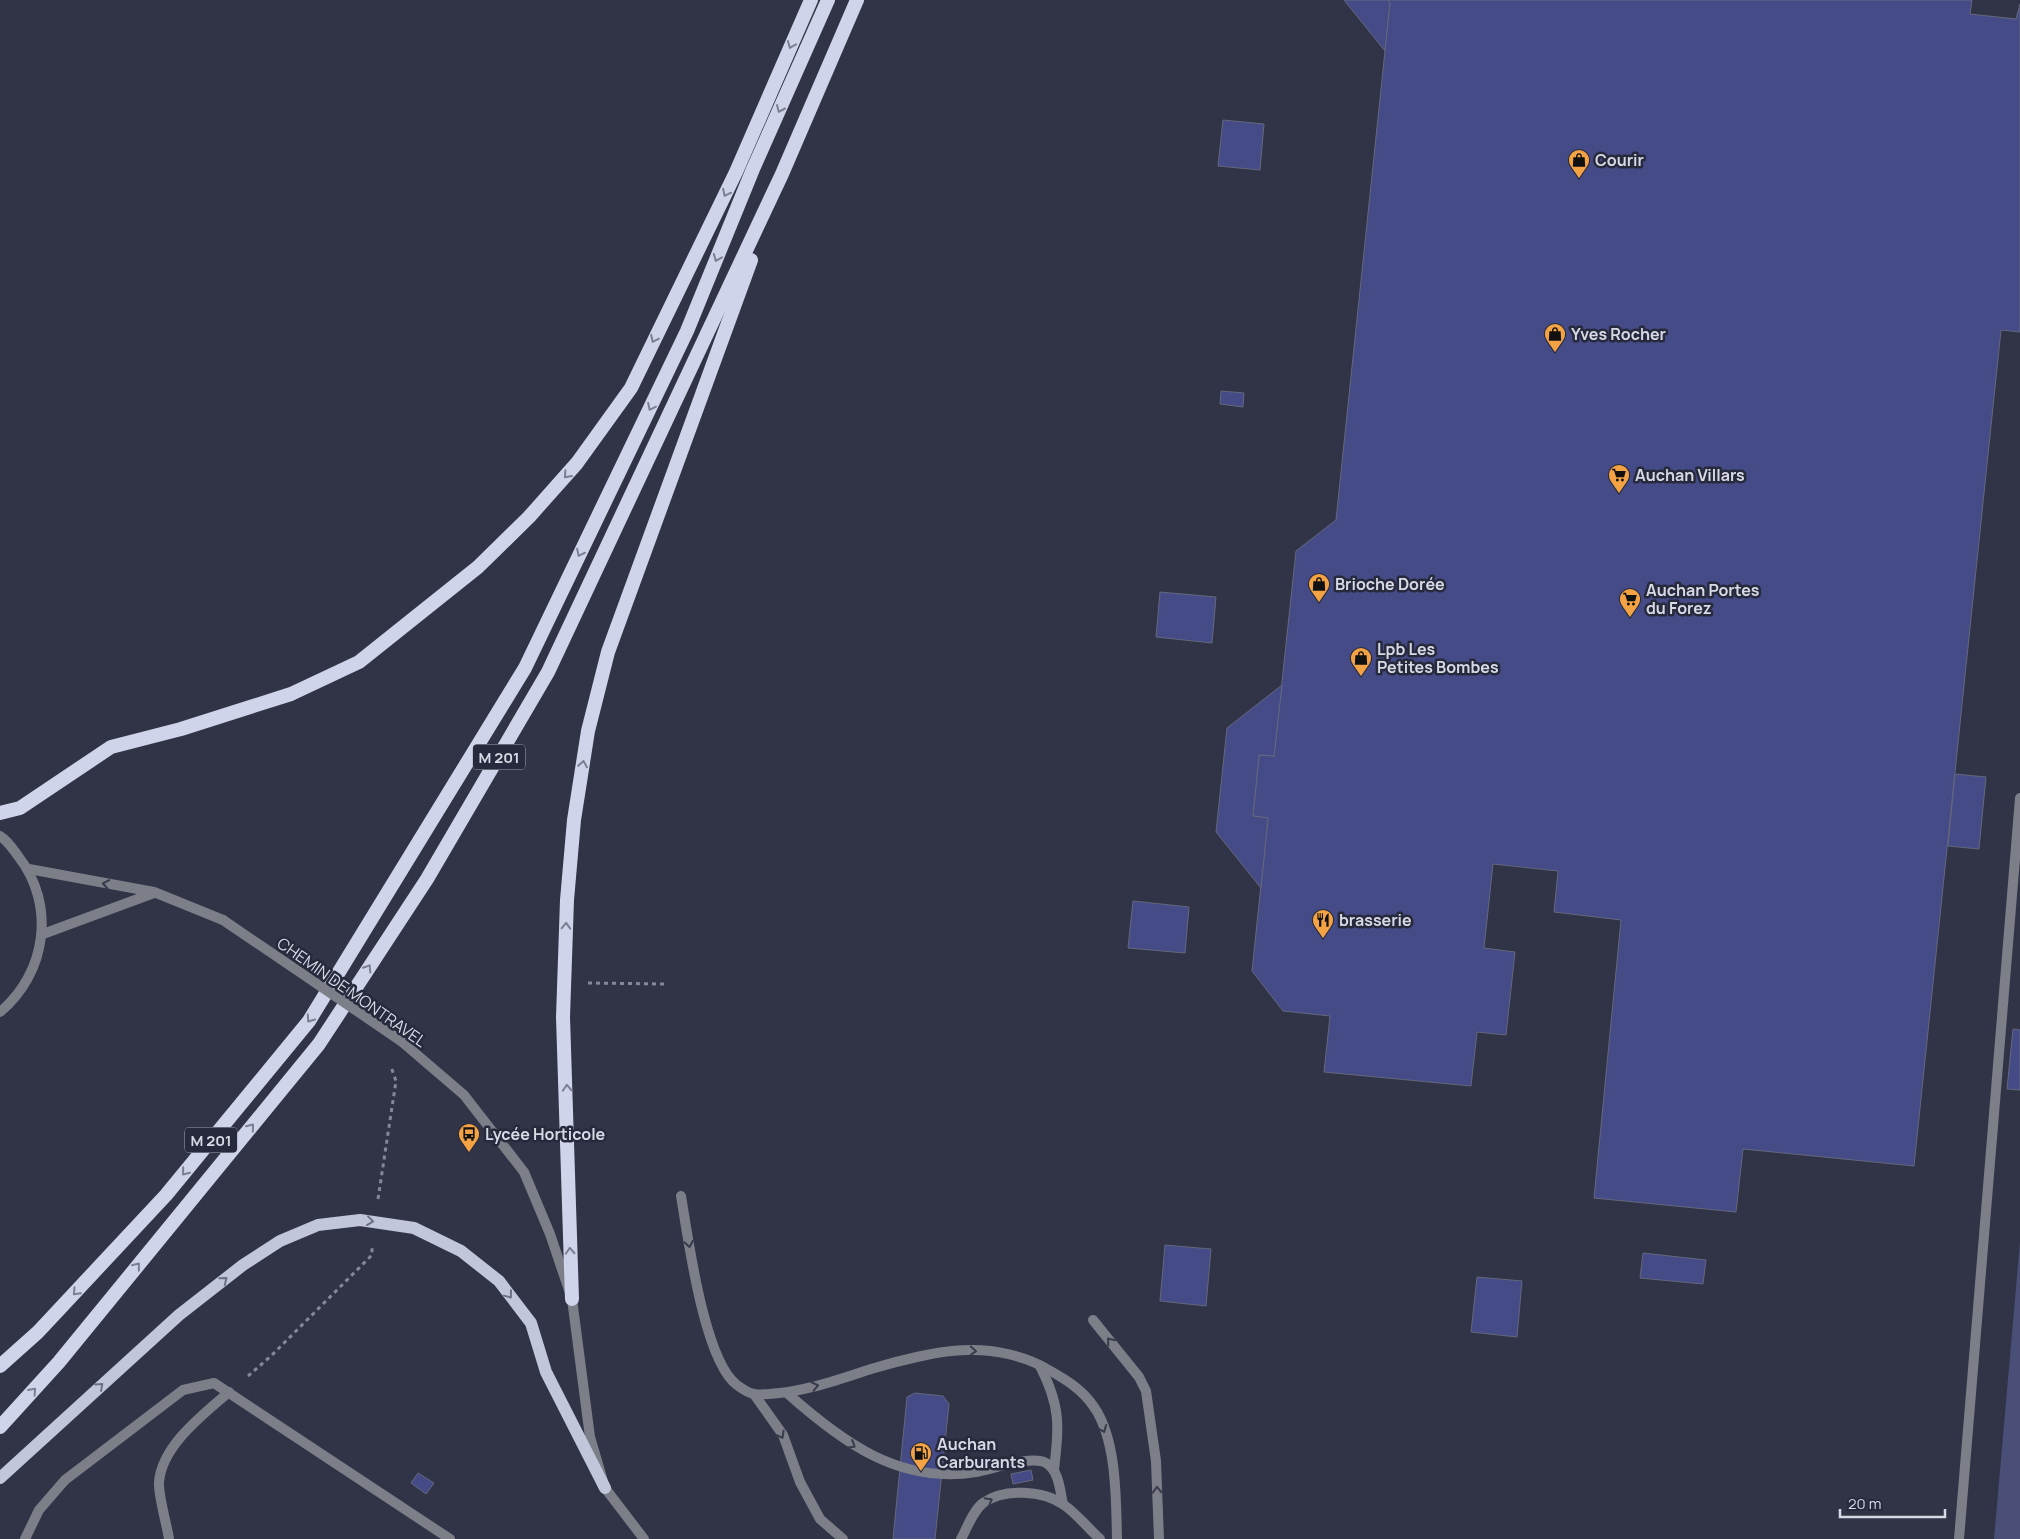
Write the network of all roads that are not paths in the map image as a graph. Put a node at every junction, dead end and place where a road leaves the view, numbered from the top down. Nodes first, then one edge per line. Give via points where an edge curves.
1 (811, 0) edge
2 (828, 0) edge
3 (857, 0) edge
4 (782, 174) junction
5 (2020, 798) edge
6 (0, 813) edge
7 (0, 836) edge
8 (29, 869) junction
9 (154, 892) junction
10 (43, 934) junction
11 (0, 1012) edge
12 (681, 1196) dead end
13 (572, 1300) junction
14 (1093, 1320) dead end
15 (1039, 1365) junction
16 (0, 1366) edge
17 (229, 1392) junction
18 (787, 1392) junction
19 (754, 1394) junction
20 (0, 1427) edge
21 (1054, 1470) junction
22 (0, 1478) edge
23 (605, 1488) junction
24 (1063, 1504) junction
25 (25, 1539) edge
26 (169, 1539) edge
27 (450, 1539) edge
28 (644, 1539) edge
29 (843, 1539) edge
30 (961, 1539) edge
31 (1100, 1539) edge
32 (1117, 1539) edge
33 (1160, 1539) edge
34 (1959, 1539) edge

1 -> 6 highway via 736,172 631,388 578,463 529,517 478,567 359,662 291,694 181,729 111,747 20,808
2 -> 16 highway, M 201 via 753,169 687,331 525,668 309,1021 166,1195 38,1332
3 - 4 highway, M 201
13 -> 4 highway via 563,1018 567,900 574,820 588,731 608,652
20 -> 4 highway, M 201 via 59,1362 319,1044 427,879 548,672
5 - 34 street
7 - 8 street
9 -> 8 street, CHEMIN DE MONTRAVEL
8 - 10 street via 40,901
9 - 10 street
9 - 13 street, CHEMIN DE MONTRAVEL, bridge via 223,920 401,1041 464,1095 524,1172 550,1234
10 - 11 street via 34,969 14,1000
12 -> 19 street via 690,1252 712,1346 736,1385
13 - 23 street, CHEMIN DE MONTRAVEL via 590,1436
33 -> 14 street via 1156,1461 1146,1391 1139,1377
18 -> 15 street via 823,1385 874,1368 967,1350 1007,1354
15 - 21 street via 1054,1392 1058,1416
15 -> 32 street via 1072,1383 1094,1407 1109,1443 1116,1487
17 - 25 street via 214,1383 183,1390 65,1480 39,1510
17 - 26 street via 187,1429 168,1456 159,1482
17 - 27 street
18 - 19 street
18 -> 21 street via 826,1428 854,1447 915,1471 974,1472 1035,1460
19 -> 29 street via 783,1436 800,1482 820,1519
21 - 24 street
22 -> 23 main road via 178,1315 243,1264 280,1241 318,1225 360,1220 414,1228 461,1251 499,1281 531,1323 546,1372
23 - 28 street, CHEMIN DE MONTRAVEL
30 -> 24 street via 982,1504 1000,1495 1042,1495
24 - 31 street

